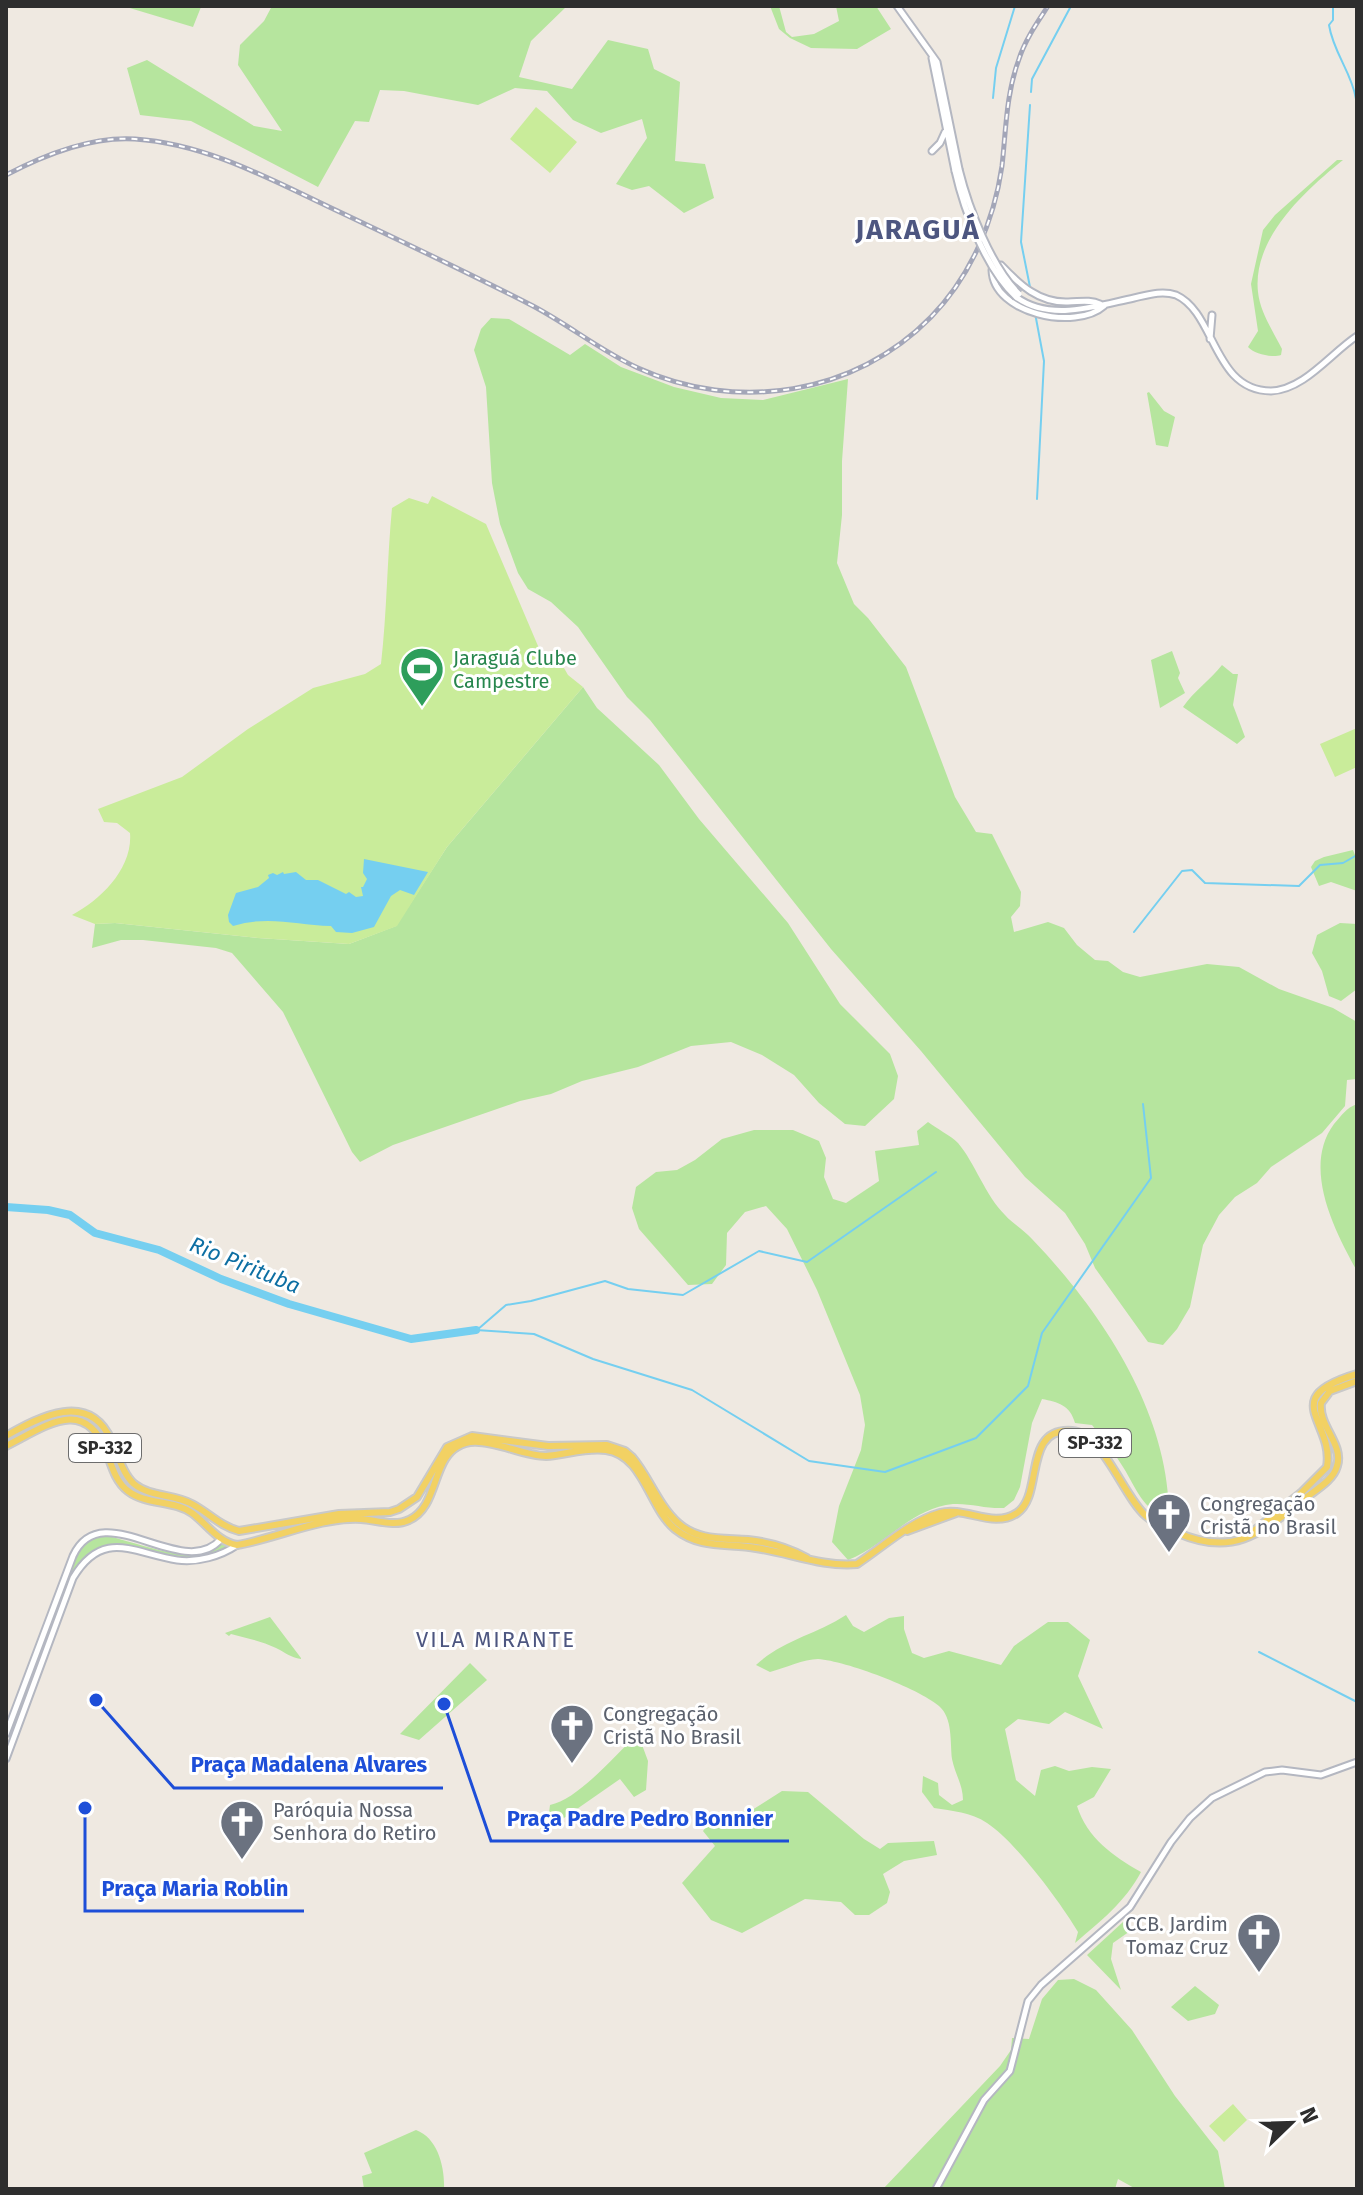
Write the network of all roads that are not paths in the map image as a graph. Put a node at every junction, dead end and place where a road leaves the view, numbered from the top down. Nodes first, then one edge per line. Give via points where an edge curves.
1 (897, 6) edge
2 (932, 57) junction
3 (945, 131) junction
4 (932, 151) dead end
5 (957, 170) junction
6 (1103, 305) junction
7 (1212, 315) dead end
8 (1357, 336) edge
9 (1210, 340) junction
10 (1357, 1374) edge
11 (1357, 1381) edge
12 (6, 1436) edge
13 (1324, 1440) junction
14 (6, 1446) edge
15 (1338, 1460) junction
16 (413, 1501) junction
17 (399, 1509) junction
18 (421, 1511) junction
19 (402, 1523) junction
20 (239, 1531) junction
21 (221, 1539) junction
22 (1244, 1539) junction
23 (755, 1541) junction
24 (241, 1544) junction
25 (771, 1544) junction
26 (761, 1549) junction
27 (208, 1554) junction
28 (812, 1561) junction
29 (6, 1734) edge
30 (6, 1759) edge
31 (1357, 1762) edge
32 (936, 2189) edge

1 - 2 main road
2 - 3 main road
2 - 5 main road
3 - 4 main road
3 - 5 main road
5 - 6 main road, bridge via 961,195 1004,285 1031,305 1068,311
6 - 6 main road via 1049,300 1020,286 1001,265 992,270 1000,292 1035,313 1069,317
6 - 9 main road via 1171,294 1194,310
7 - 9 main road
8 - 9 main road via 1304,378 1274,391 1255,388 1236,376
10 - 13 main road via 1318,1394 1313,1409
11 - 15 main road via 1330,1391 1321,1403
12 - 20 main road, SP-332 via 40,1419 84,1413 103,1425 132,1482 141,1489 192,1504
13 - 15 main road
13 - 22 main road via 1329,1458 1323,1473
14 - 21 main road, SP-332 via 64,1420 84,1421 100,1436 116,1476 130,1493 188,1510
15 - 22 main road, SP-332 via 1327,1481
16 - 17 main road, SP-332
16 - 18 main road
16 - 23 main road, SP-332 via 440,1455 463,1439 607,1445 632,1457 680,1525 704,1537
17 - 19 main road
17 - 20 main road, SP-332
18 - 19 main road
18 - 26 main road, SP-332 via 445,1458 463,1443 546,1456 603,1449 631,1463 663,1516 685,1536 708,1544
19 - 24 main road via 338,1521
20 - 21 main road
20 - 24 main road
21 - 24 main road, SP-332
21 - 27 main road
22 - 28 main road, SP-332 via 1209,1543 1151,1520 1097,1446 1074,1431 1056,1434 1041,1448 1028,1500 1016,1514 997,1519 940,1512 857,1564
23 - 25 main road, SP-332
23 - 26 main road
24 - 27 main road
25 - 26 main road
25 - 28 main road, SP-332
26 - 28 main road, SP-332
27 - 29 main road via 107,1533 84,1538
27 - 30 main road via 181,1561 116,1547 83,1563
31 - 32 main road via 1321,1775 1265,1772 1212,1798 1190,1818 1130,1907 1028,2001 1010,2071 984,2100

